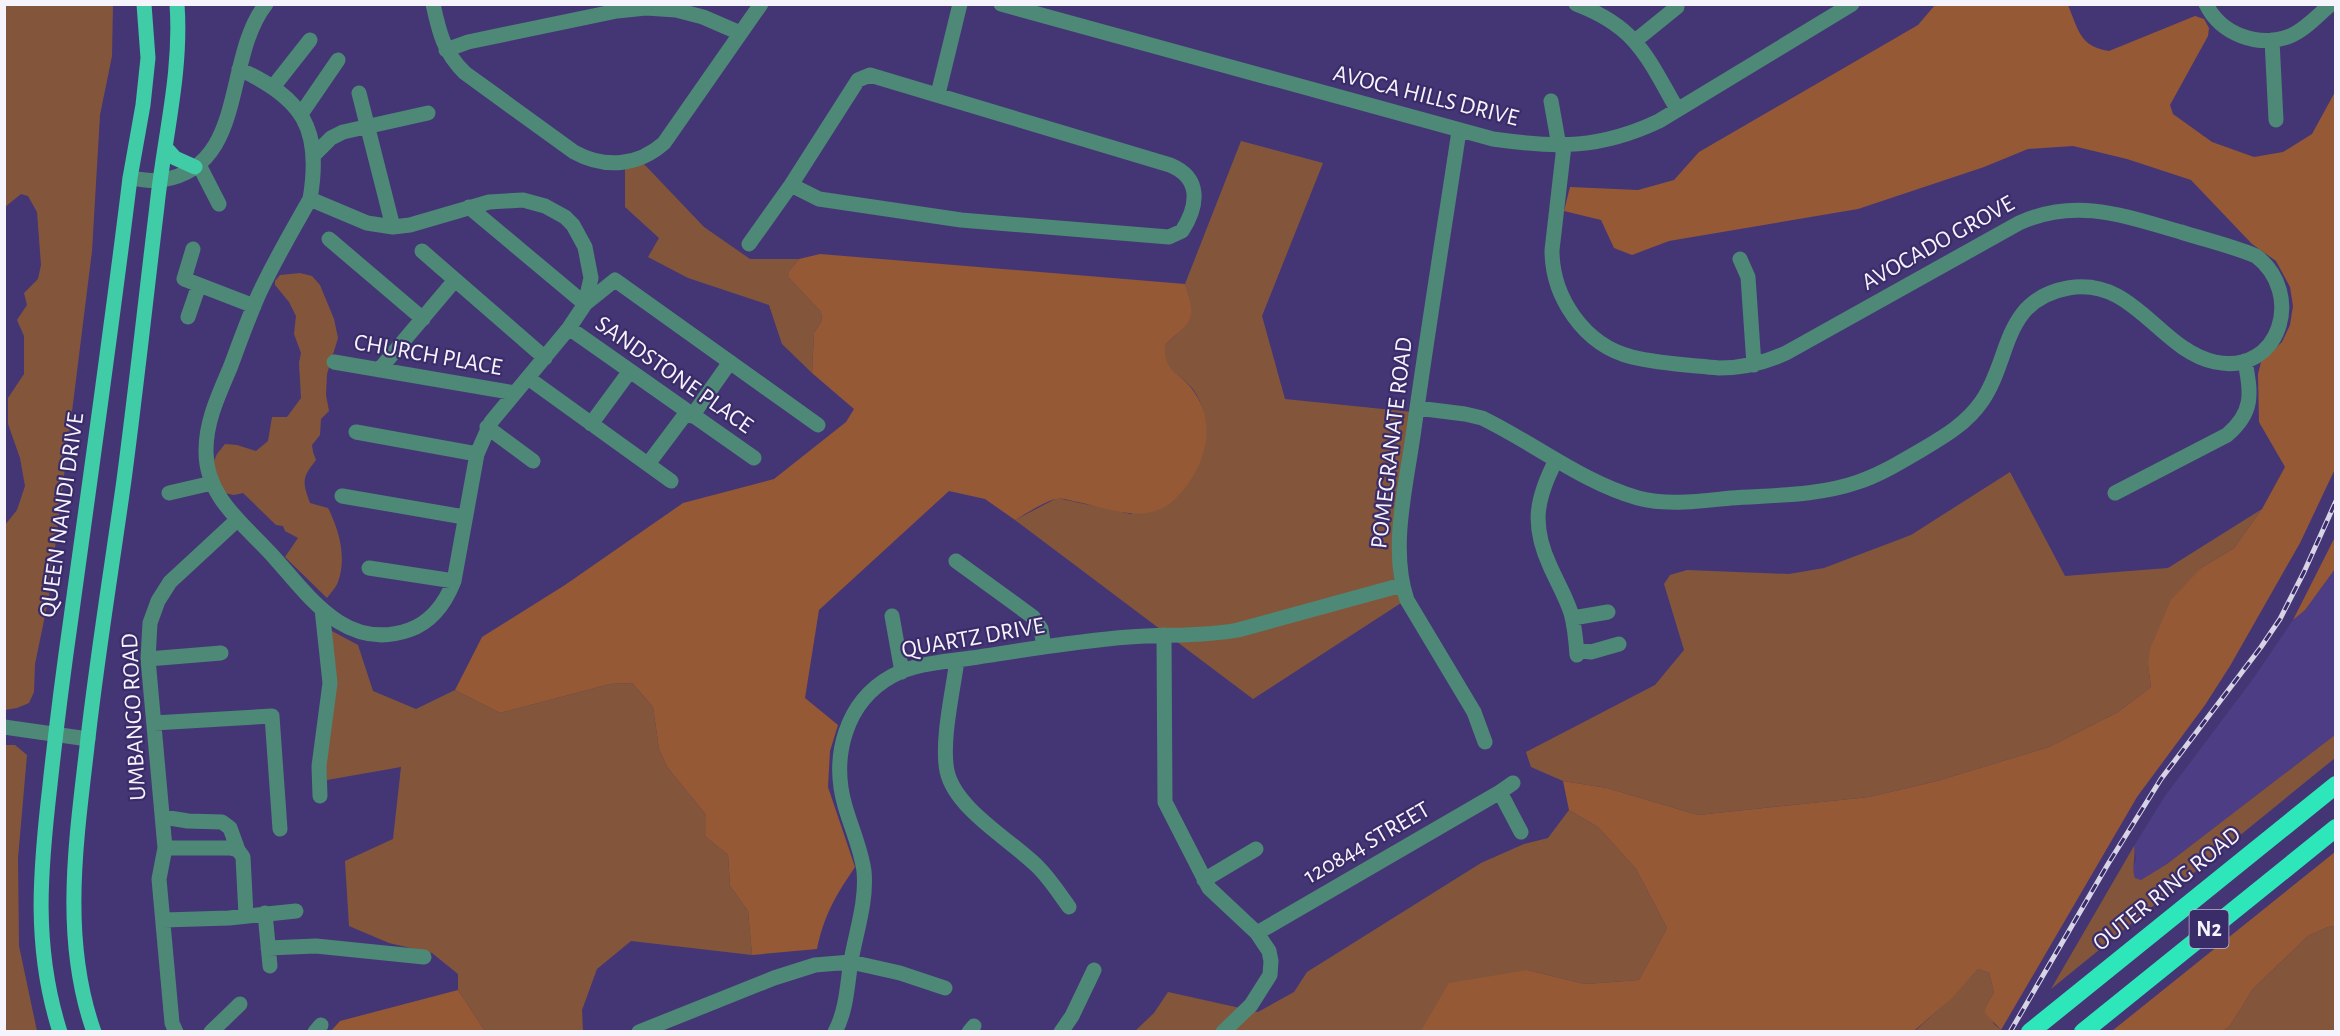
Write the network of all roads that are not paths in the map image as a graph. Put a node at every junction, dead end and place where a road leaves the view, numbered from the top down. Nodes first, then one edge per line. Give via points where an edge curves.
1 (144, 4) edge
2 (177, 4) edge
3 (266, 4) edge
4 (433, 4) edge
5 (760, 4) edge
6 (960, 4) edge
7 (1001, 4) edge
8 (1576, 4) edge
9 (1851, 4) edge
10 (2206, 4) edge
11 (2331, 4) edge
12 (1677, 7) dead end
13 (741, 33) junction
14 (310, 40) dead end
15 (2272, 40) junction
16 (1635, 41) junction
17 (446, 50) junction
18 (338, 60) dead end
19 (238, 69) junction
20 (273, 87) junction
21 (359, 93) dead end
22 (938, 94) junction
23 (1551, 101) dead end
24 (1677, 110) junction
25 (428, 113) dead end
26 (301, 114) junction
27 (2276, 120) dead end
28 (367, 128) junction
29 (1460, 131) junction
30 (1561, 146) junction
31 (165, 147) junction
32 (314, 155) junction
33 (197, 166) junction
34 (130, 178) junction
35 (159, 181) junction
36 (791, 185) junction
37 (310, 199) junction
38 (219, 204) dead end
39 (469, 207) junction
40 (393, 227) junction
41 (330, 239) dead end
42 (749, 244) dead end
43 (193, 249) dead end
44 (422, 251) dead end
45 (1740, 259) dead end
46 (455, 280) junction
47 (199, 285) junction
48 (585, 304) junction
49 (254, 306) junction
50 (188, 317) dead end
51 (423, 320) junction
52 (569, 328) junction
53 (544, 358) junction
54 (2245, 361) junction
55 (334, 362) dead end
56 (730, 362) junction
57 (1754, 365) junction
58 (380, 370) junction
59 (630, 371) junction
60 (528, 378) junction
61 (515, 393) junction
62 (1417, 408) junction
63 (690, 414) junction
64 (591, 424) junction
65 (818, 425) dead end
66 (487, 427) junction
67 (356, 432) dead end
68 (477, 454) junction
69 (754, 458) dead end
70 (1556, 460) junction
71 (533, 461) dead end
72 (648, 464) junction
73 (671, 481) dead end
74 (212, 483) junction
75 (169, 493) dead end
76 (2115, 493) dead end
77 (342, 496) dead end
78 (464, 517) junction
79 (237, 520) junction
80 (956, 561) dead end
81 (369, 568) dead end
82 (454, 581) junction
83 (1402, 585) junction
84 (322, 609) junction
85 (1608, 612) dead end
86 (892, 616) dead end
87 (1573, 618) junction
88 (1164, 635) junction
89 (1619, 644) dead end
90 (1044, 647) junction
91 (221, 653) dead end
92 (148, 659) junction
93 (957, 660) junction
94 (902, 672) junction
95 (154, 723) junction
96 (4, 727) edge
97 (55, 734) junction
98 (88, 739) junction
99 (1485, 742) dead end
100 (1513, 783) dead end
101 (2336, 785) edge
102 (1500, 792) junction
103 (321, 796) dead end
104 (163, 817) junction
105 (2336, 828) edge
106 (280, 829) dead end
107 (1521, 832) dead end
108 (165, 849) junction
109 (1256, 849) dead end
110 (238, 850) junction
111 (1203, 880) junction
112 (1069, 907) dead end
113 (296, 911) dead end
114 (265, 913) junction
115 (246, 915) junction
116 (164, 920) junction
117 (1257, 933) junction
118 (268, 948) junction
119 (424, 957) dead end
120 (851, 962) junction
121 (270, 966) dead end
122 (1094, 970) dead end
123 (945, 988) dead end
124 (240, 1004) dead end
125 (60, 1032) edge
126 (94, 1032) edge
127 (176, 1032) edge
128 (211, 1032) edge
129 (639, 1032) edge
130 (836, 1032) edge
131 (1061, 1032) edge
132 (1223, 1032) edge
133 (2030, 1032) edge
134 (2083, 1032) edge

1 - 34 main road, QUEEN NANDI DRIVE via 148,58
2 - 31 main road via 180,37
3 - 19 street via 246,38
4 - 17 street
5 - 13 street
6 - 22 street
7 - 29 street, AVOCA HILLS DRIVE
8 - 16 street via 1605,17
9 - 24 street, AVOCA HILLS DRIVE
10 - 15 street via 2214,17 2240,36
11 - 15 street via 2300,30
12 - 16 street
13 - 17 street via 703,17 646,8 594,15
13 - 17 street via 664,143 642,158 624,163 603,163 574,152 465,73
14 - 20 street
15 - 27 street
16 - 24 street
18 - 26 street
19 - 20 street
19 - 33 street via 227,125 215,147
20 - 26 street
21 - 28 street
22 - 36 street via 876,75 862,77
22 - 36 street via 1184,170 1191,180 1194,197 1185,227 1169,237 962,220 819,199
23 - 30 street, AVOCADO GROVE
24 - 30 street, AVOCA HILLS DRIVE via 1634,133
25 - 28 street
26 - 32 street
28 - 32 street via 336,135
28 - 40 street
29 - 30 street, AVOCA HILLS DRIVE
29 - 62 street, POMEGRANATE ROAD
30 - 57 street, AVOCADO GROVE via 1552,261 1558,290 1578,322 1594,338 1631,357 1719,368
31 - 33 main road via 176,158
31 - 35 main road
32 - 37 street
33 - 35 street
33 - 38 street
34 - 35 street
34 - 97 main road, QUEEN NANDI DRIVE
35 - 98 main road via 124,481
36 - 42 street
37 - 40 street via 367,223
37 - 49 street
39 - 40 street
39 - 48 street
39 - 48 street via 523,200 565,217 579,235 588,259 591,278
41 - 51 street
43 - 47 street via 183,278
44 - 46 street
45 - 57 street via 1748,277
46 - 51 street
46 - 53 street
47 - 49 street
47 - 50 street
48 - 52 street
48 - 56 street via 615,280
49 - 74 street via 209,423 206,452
51 - 58 street
52 - 53 street
52 - 59 street, SANDSTONE PLACE
53 - 60 street
54 - 57 street, AVOCADO GROVE via 2266,347 2277,333 2282,315 2280,288 2264,262 2245,251 2119,214 2091,210 2042,214 2019,223 1786,353
54 - 70 street via 2218,363 2200,357 2117,295 2101,289 2073,287 2046,295 2021,315 2009,335 1992,384 1966,420 1884,472 1857,483 1797,494 1654,501 1621,492
54 - 76 street via 2250,398 2237,426 2227,435
55 - 58 street, CHURCH PLACE
56 - 63 street
56 - 65 street
58 - 61 street, CHURCH PLACE
59 - 63 street, SANDSTONE PLACE
59 - 64 street
60 - 61 street
60 - 64 street
61 - 66 street
62 - 70 street via 1482,418
62 - 83 street, POMEGRANATE ROAD via 1400,531
63 - 69 street, SANDSTONE PLACE
63 - 72 street
64 - 72 street
66 - 68 street
66 - 71 street
67 - 68 street
68 - 78 street
70 - 87 street via 1538,507 1538,531
72 - 73 street
74 - 75 street
74 - 79 street
77 - 78 street
78 - 82 street
79 - 84 street
79 - 92 street, UMBANGO ROAD via 170,582 150,623
80 - 90 street via 1033,617 1041,629
81 - 82 street
82 - 84 street via 439,610 418,627 405,631 366,634 345,627
83 - 88 street, QUARTZ DRIVE via 1238,630
83 - 99 street, POMEGRANATE ROAD via 1407,600 1474,712
84 - 103 street via 330,683 319,766
85 - 87 street
86 - 94 street
87 - 89 street via 1577,653
88 - 90 street, QUARTZ DRIVE
88 - 111 street via 1164,795 1167,809
90 - 93 street, QUARTZ DRIVE
91 - 92 street
92 - 95 street, UMBANGO ROAD
93 - 94 street, QUARTZ DRIVE
93 - 112 street via 945,757 950,781 966,804 1038,867
94 - 120 street, QUARTZ DRIVE via 883,681 860,704 851,716 841,745 840,781 865,884
95 - 104 street, UMBANGO ROAD
95 - 106 street via 272,716
96 - 97 street
97 - 98 street
97 - 125 main road, QUEEN NANDI DRIVE via 40,903 49,992
98 - 126 main road via 73,886 81,982
100 - 102 street, 120844 STREET
101 - 133 highway, OUTER RING ROAD / N2
102 - 107 street
102 - 117 street, 120844 STREET
104 - 108 street, UMBANGO ROAD
104 - 110 street via 222,822 230,828
105 - 134 highway, N2
108 - 110 street
108 - 116 street, UMBANGO ROAD via 159,879
109 - 111 street
110 - 115 street via 243,857
111 - 117 street
113 - 114 street
114 - 115 street
114 - 118 street
115 - 116 street
116 - 127 street, UMBANGO ROAD via 172,1023
117 - 132 street via 1269,951 1272,967 1251,1005
118 - 119 street via 316,946
118 - 121 street
120 - 123 street
120 - 129 street via 796,970
120 - 130 street, QUARTZ DRIVE via 844,1010
122 - 131 street
124 - 128 street

